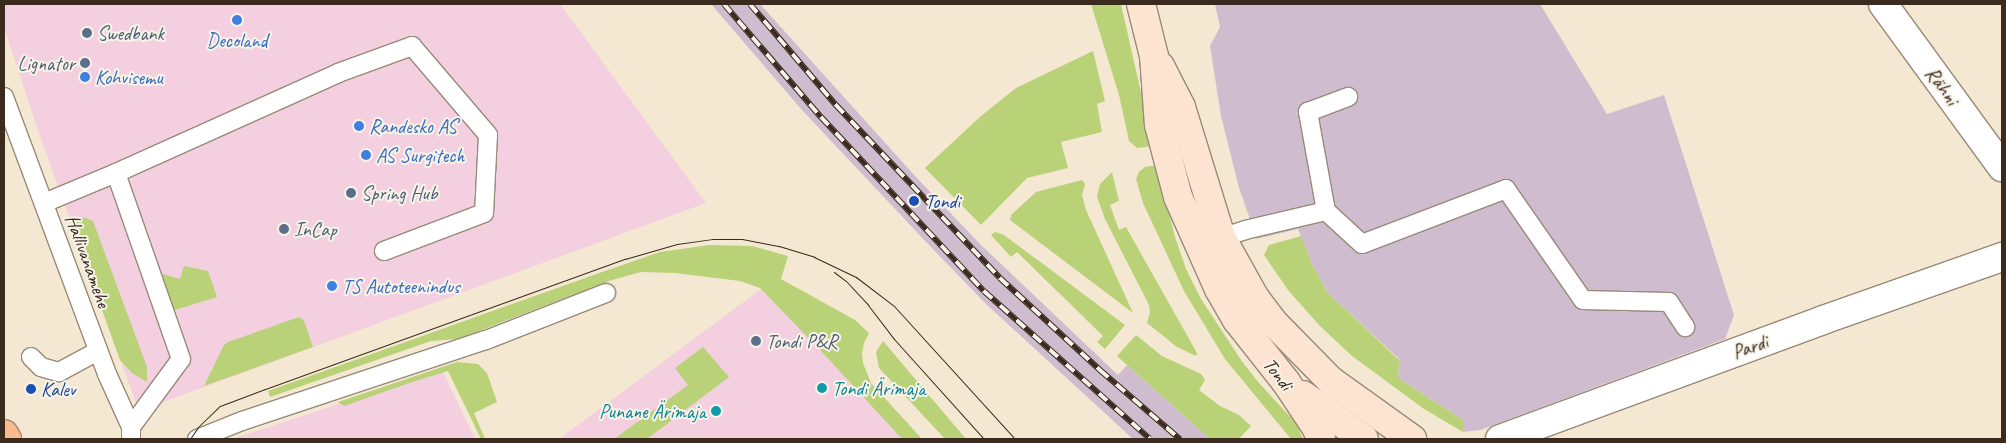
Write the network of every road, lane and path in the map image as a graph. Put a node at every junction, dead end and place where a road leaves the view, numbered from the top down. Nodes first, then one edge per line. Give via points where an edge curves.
1 (1141, 4) edge
2 (1883, 4) edge
3 (4, 97) edge
4 (1348, 98) dead end
5 (2002, 168) edge
6 (116, 172) junction
7 (44, 203) junction
8 (1326, 211) junction
9 (1210, 241) junction
10 (384, 251) dead end
11 (2002, 258) edge
12 (606, 293) dead end
13 (1685, 326) dead end
14 (98, 351) junction
15 (31, 357) dead end
16 (1286, 382) junction
17 (1360, 427) edge
18 (131, 433) edge
19 (4, 434) edge
20 (7, 439) edge
21 (197, 439) edge
22 (1322, 439) edge
23 (1412, 439) edge
24 (1500, 439) edge

1 - 9 street, Tondi via 1154,56 1159,125 1178,197
2 - 5 street, Rähni
3 - 7 lane, Hallivanamehe
4 - 8 lane via 1308,112
6 - 7 lane
6 - 10 lane via 338,73 412,46 488,135 484,213
6 - 18 lane via 181,359
7 - 14 lane, Hallivanamehe
8 - 9 lane
8 - 13 lane via 1362,244 1506,189 1583,300 1669,302
9 - 16 street, Tondi via 1237,320
9 - 17 street, Tondi via 1238,271 1274,322 1317,367
11 - 24 street, Pardi
12 - 21 lane via 486,340
14 - 15 lane via 59,372 41,366
14 - 18 lane, Hallivanamehe
16 - 17 street
16 - 22 street, Tondi
17 - 23 street, Tondi
19 - 20 main road

